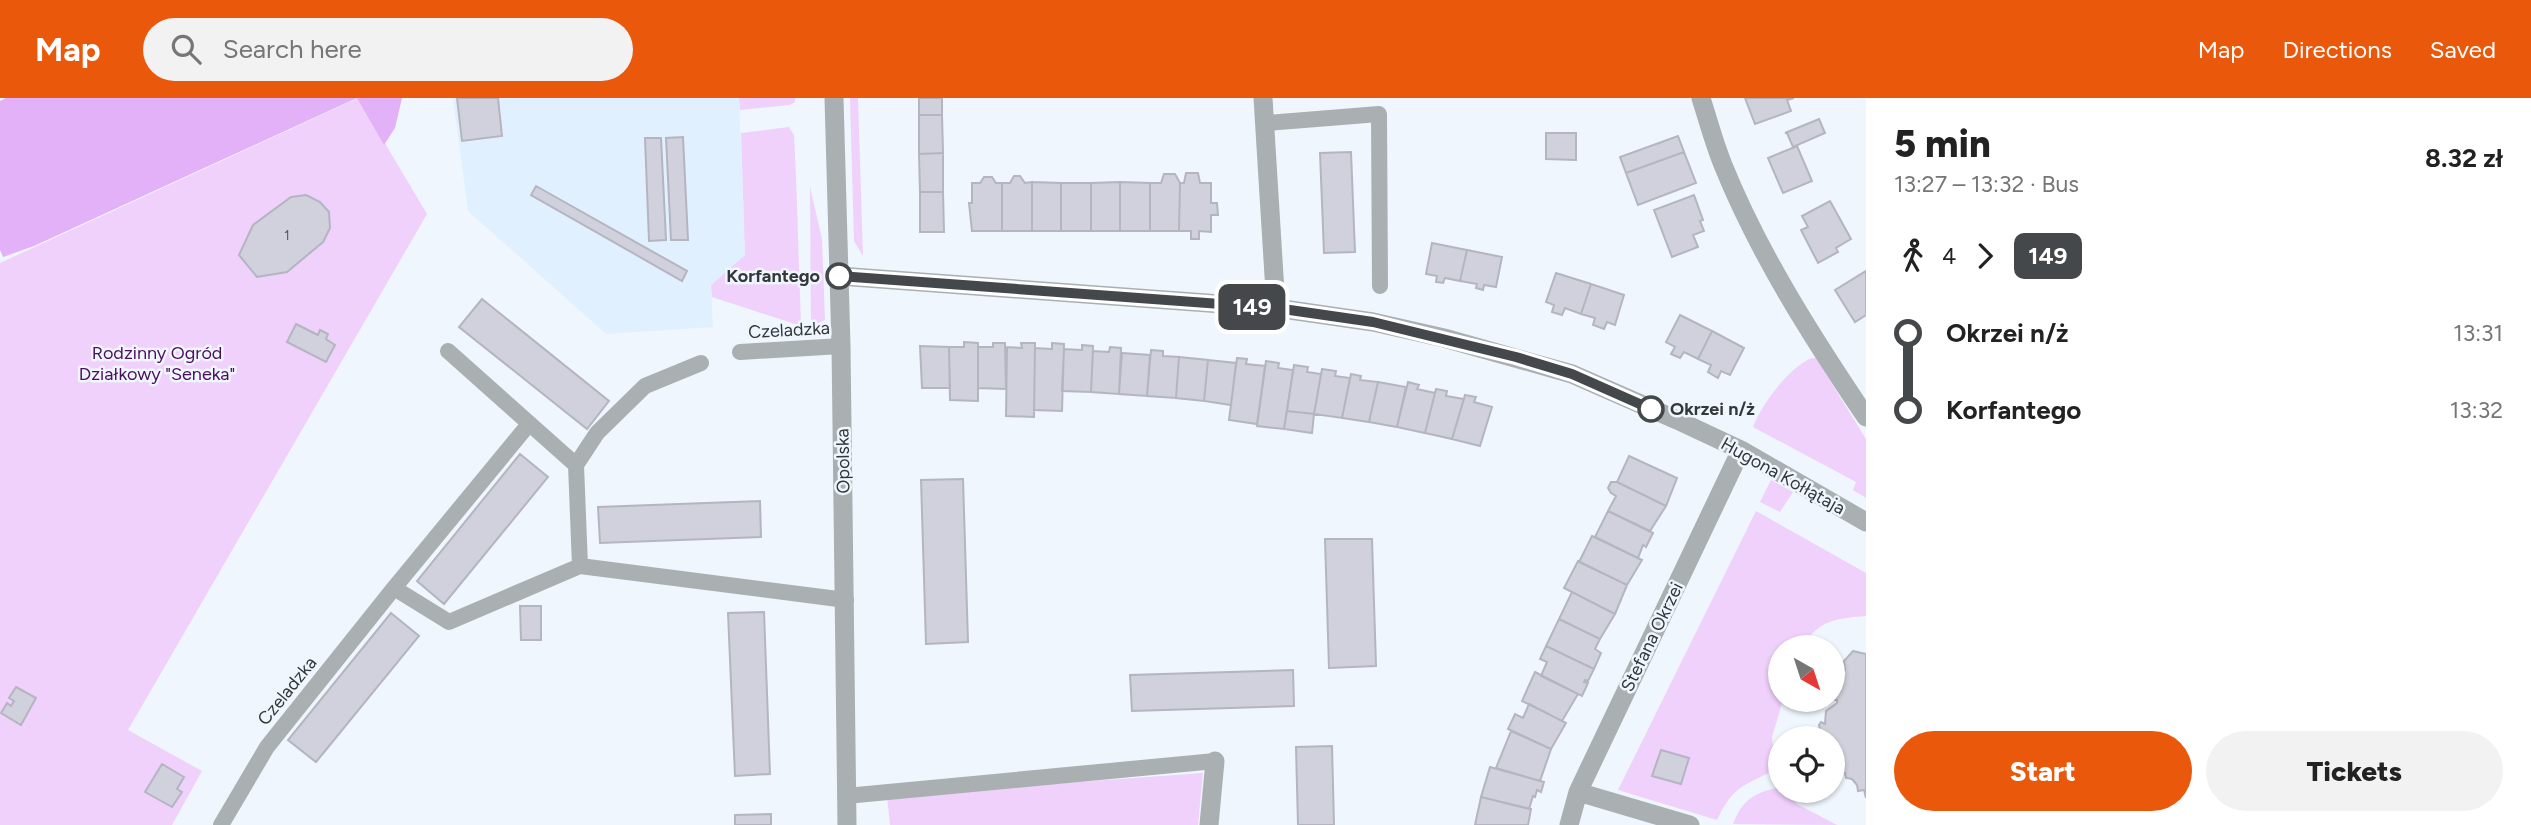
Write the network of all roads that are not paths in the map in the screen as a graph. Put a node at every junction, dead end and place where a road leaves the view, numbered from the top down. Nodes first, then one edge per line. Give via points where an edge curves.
1 (834, 98) edge
2 (1263, 98) edge
3 (1702, 98) edge
4 (1266, 123) junction
5 (839, 276) junction
6 (1380, 286) dead end
7 (1276, 308) junction
8 (841, 346) junction
9 (448, 351) dead end
10 (740, 352) dead end
11 (701, 363) dead end
12 (1866, 417) edge
13 (529, 425) junction
14 (1741, 450) junction
15 (576, 465) junction
16 (1866, 522) edge
17 (580, 566) junction
18 (394, 588) junction
19 (846, 600) junction
20 (1215, 761) joint
21 (1578, 792) junction
22 (846, 796) junction
23 (221, 825) edge
24 (847, 825) edge
25 (1209, 825) edge
26 (1569, 825) edge
27 (1690, 825) edge

1 - 5 street, Opolska
2 - 4 street
3 - 12 street via 1722,164 1768,261
4 - 6 lane via 1379,114
4 - 7 street
5 - 7 street, Hugona Kołłątaja
5 - 8 street, Opolska
7 - 14 street, Hugona Kołłątaja via 1373,322 1572,374
8 - 10 lane, Czeladzka
8 - 19 street, Opolska
9 - 13 lane
11 - 15 lane via 645,386 597,433
13 - 15 lane
13 - 18 lane, Czeladzka
14 - 16 street, Hugona Kołłątaja
14 - 21 street, Stefana Okrzei
15 - 17 lane
17 - 18 lane via 449,622
17 - 19 lane
18 - 23 lane, Czeladzka via 267,747
19 - 22 street, Opolska
20 - 22 lane
20 - 25 street
21 - 26 street, Stefana Okrzei
21 - 27 street
22 - 24 street, Opolska

